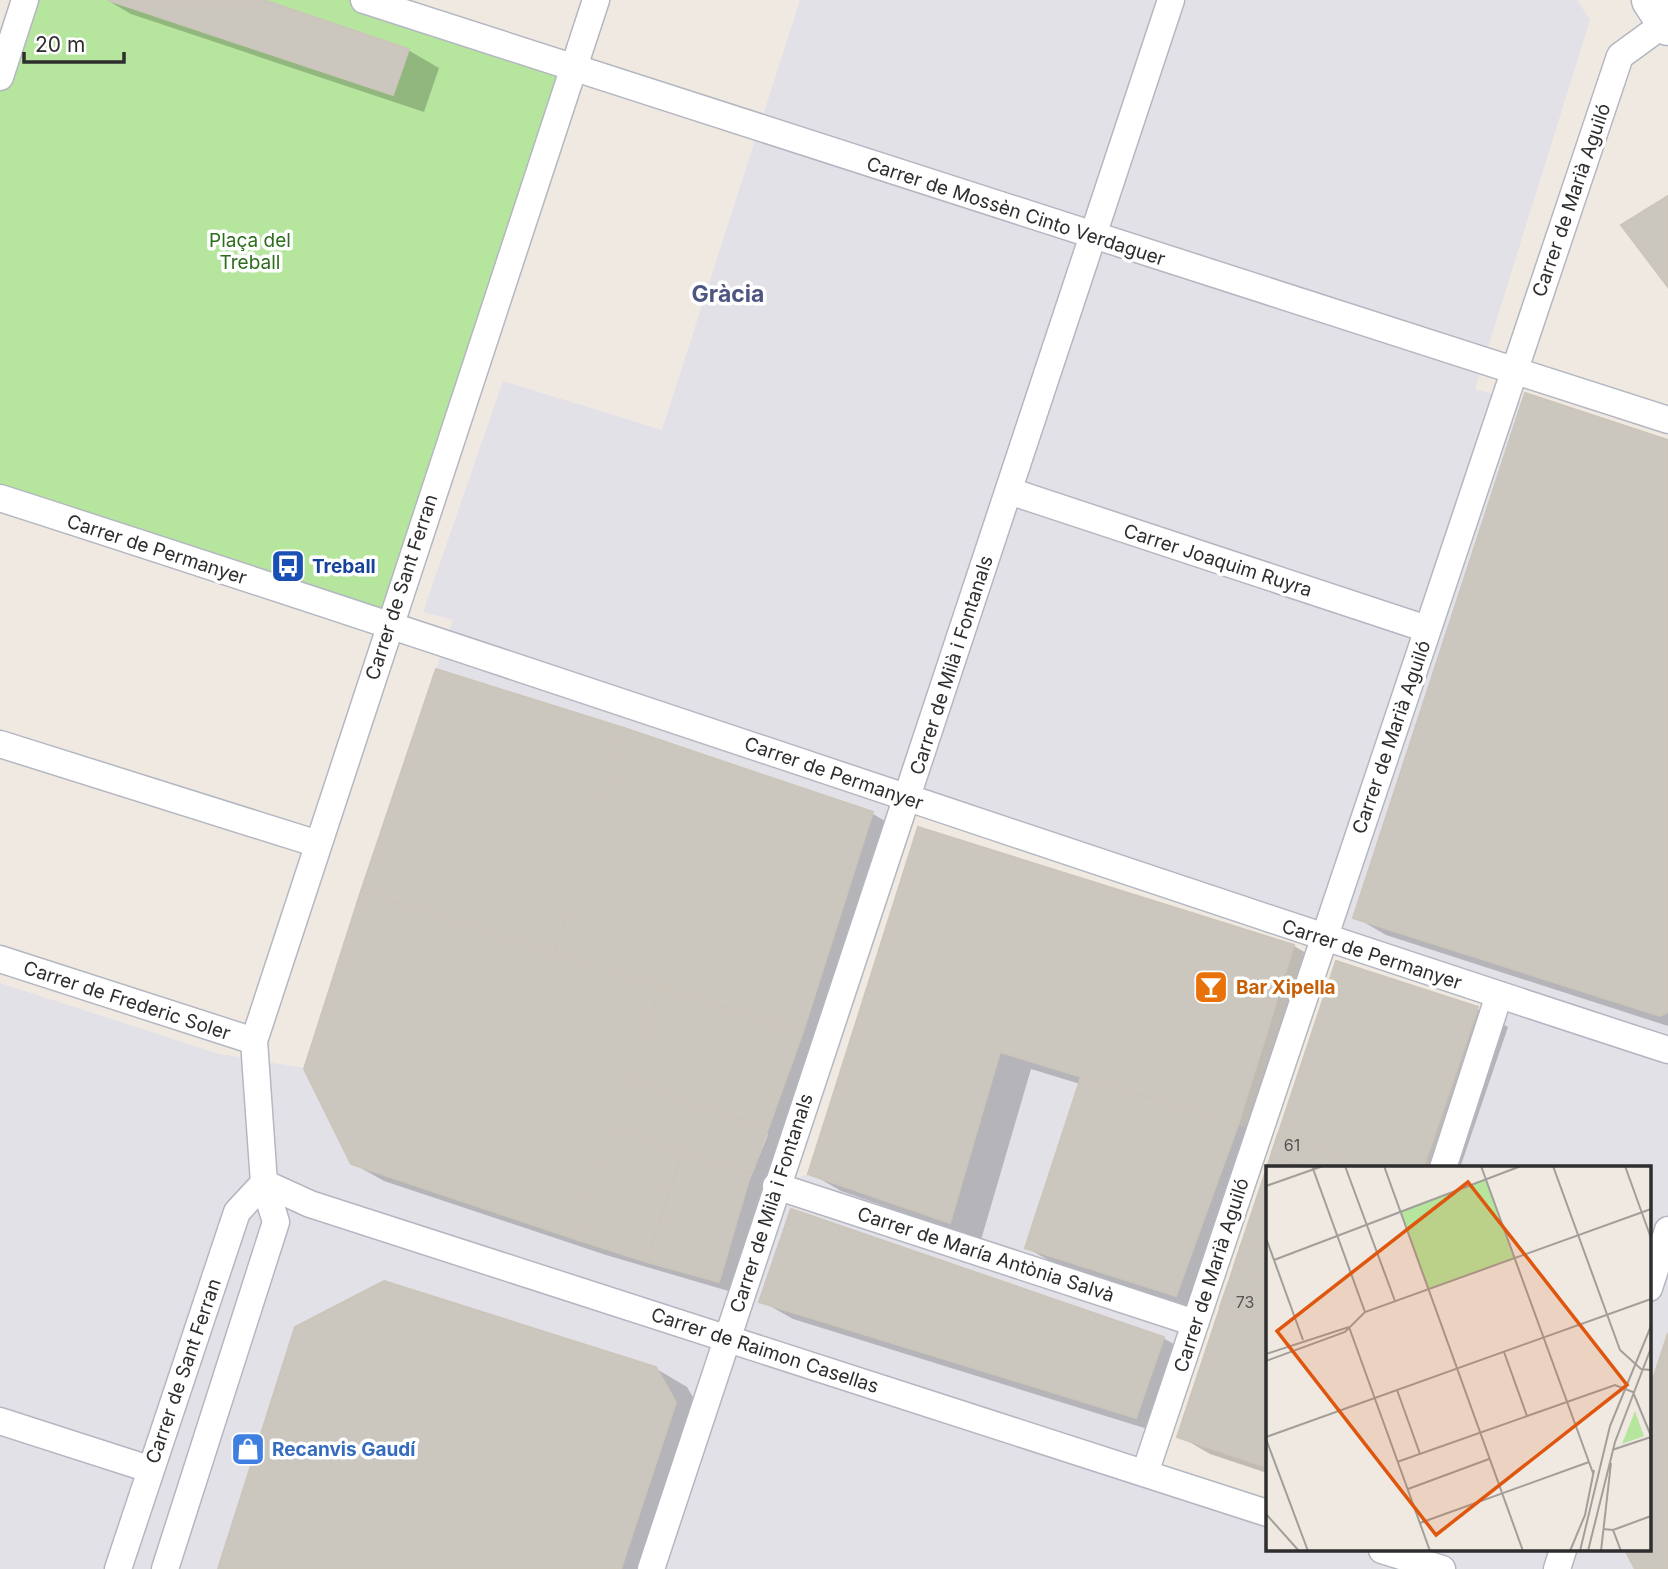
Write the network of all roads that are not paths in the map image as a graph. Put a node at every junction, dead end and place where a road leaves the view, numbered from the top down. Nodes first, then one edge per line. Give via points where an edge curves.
1 (25, 0) edge
2 (364, 0) edge
3 (596, 0) edge
4 (1171, 0) edge
5 (1663, 17) edge
6 (574, 69) junction
7 (0, 76) edge
8 (1093, 236) junction
9 (1514, 371) junction
10 (1668, 420) edge
11 (1009, 491) junction
12 (0, 498) edge
13 (389, 623) junction
14 (1427, 629) junction
15 (0, 744) edge
16 (907, 798) junction
17 (318, 844) junction
18 (1324, 939) junction
19 (0, 959) edge
20 (1499, 995) junction
21 (254, 1041) junction
22 (1668, 1050) edge
23 (1444, 1166) edge
24 (264, 1183) junction
25 (776, 1186) junction
26 (1668, 1230) edge
27 (1650, 1285) edge
28 (1195, 1323) junction
29 (727, 1337) junction
30 (0, 1421) edge
31 (149, 1469) junction
32 (1145, 1473) junction
33 (1266, 1513) edge
34 (1388, 1552) edge
35 (1562, 1552) edge
36 (117, 1569) edge
37 (165, 1569) edge
38 (651, 1569) edge
39 (1441, 1569) edge
40 (1557, 1569) edge

1 - 7 street
2 - 6 street, Carrer de Mossèn Cinto Verdaguer
3 - 6 street, Carrer de Sant Ferran
4 - 8 street, Carrer de Milà i Fontanals
5 - 9 street, Carrer de Marià Aguiló via 1620,55
6 - 8 street, Carrer de Mossèn Cinto Verdaguer
6 - 13 street, Carrer de Sant Ferran
8 - 9 street, Carrer de Mossèn Cinto Verdaguer
8 - 11 street, Carrer de Milà i Fontanals
9 - 10 street, Carrer de Mossèn Cinto Verdaguer
9 - 14 street, Carrer de Marià Aguiló
11 - 14 street, Carrer Joaquim Ruyra
11 - 16 street, Carrer de Milà i Fontanals
12 - 13 street, Carrer de Permanyer
13 - 16 street, Carrer de Permanyer
13 - 17 street, Carrer de Sant Ferran
14 - 18 street, Carrer de Marià Aguiló
15 - 17 street
16 - 18 street, Carrer de Permanyer
16 - 25 street, Carrer de Milà i Fontanals
17 - 21 street, Carrer de Sant Ferran
18 - 20 street, Carrer de Permanyer
18 - 28 street, Carrer de Marià Aguiló
19 - 21 street, Carrer de Frederic Soler
20 - 22 street, Carrer de Permanyer
20 - 23 street
21 - 24 street, Carrer de Sant Ferran
24 - 29 street, Carrer de Raimon Casellas via 310,1204
24 - 31 street, Carrer de Sant Ferran via 237,1212
24 - 37 street, Carrer de Sant Ferran via 276,1222
25 - 28 street, Carrer de María Antònia Salvà
25 - 29 street, Carrer de Milà i Fontanals
26 - 27 street
28 - 32 street, Carrer de Marià Aguiló
29 - 32 street, Carrer de Raimon Casellas
29 - 38 street, Carrer de Milà i Fontanals
30 - 31 street
31 - 36 street, Carrer de Sant Ferran
32 - 33 street, Carrer de Raimon Casellas
34 - 39 street
35 - 40 street

